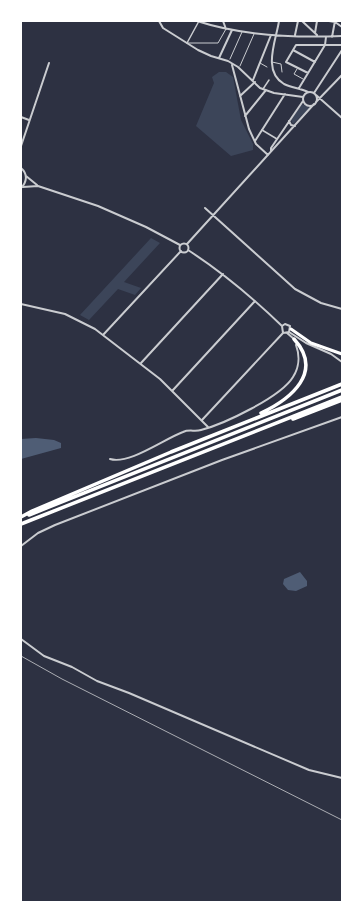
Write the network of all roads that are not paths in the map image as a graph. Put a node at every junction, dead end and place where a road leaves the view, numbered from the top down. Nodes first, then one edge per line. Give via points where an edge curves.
1 (159, 21) edge
2 (198, 21) edge
3 (223, 21) edge
4 (279, 21) edge
5 (298, 21) edge
6 (302, 21) edge
7 (317, 21) edge
8 (329, 21) edge
9 (335, 22) edge
10 (342, 27) edge
11 (226, 29) junction
12 (232, 30) junction
13 (242, 32) junction
14 (315, 32) junction
15 (254, 33) junction
16 (271, 35) junction
17 (277, 35) junction
18 (295, 35) junction
19 (318, 36) junction
20 (342, 36) edge
21 (326, 37) junction
22 (332, 37) junction
23 (187, 43) junction
24 (325, 45) junction
25 (342, 45) edge
26 (293, 50) junction
27 (342, 50) edge
28 (219, 58) junction
29 (230, 59) dead end
30 (271, 62) junction
31 (315, 62) junction
32 (49, 63) dead end
33 (260, 63) junction
34 (232, 64) junction
35 (240, 66) dead end
36 (267, 67) dead end
37 (298, 68) junction
38 (282, 72) dead end
39 (308, 72) junction
40 (342, 75) edge
41 (304, 79) junction
42 (253, 80) junction
43 (269, 80) dead end
44 (255, 82) junction
45 (299, 88) junction
46 (265, 90) junction
47 (308, 92) junction
48 (285, 94) junction
49 (314, 94) junction
50 (240, 96) junction
51 (320, 98) junction
52 (303, 99) junction
53 (315, 104) junction
54 (245, 116) junction
55 (21, 117) edge
56 (342, 118) edge
57 (30, 120) junction
58 (288, 121) junction
59 (295, 126) junction
60 (262, 130) junction
61 (277, 139) junction
62 (255, 141) junction
63 (21, 146) edge
64 (271, 151) junction
65 (268, 156) junction
66 (21, 167) edge
67 (26, 176) junction
68 (38, 186) junction
69 (22, 187) edge
70 (205, 208) dead end
71 (213, 216) junction
72 (187, 244) junction
73 (180, 245) junction
74 (188, 250) junction
75 (181, 251) junction
76 (223, 274) junction
77 (255, 301) junction
78 (21, 304) edge
79 (342, 310) edge
80 (282, 326) junction
81 (289, 332) junction
82 (283, 333) junction
83 (103, 335) junction
84 (294, 339) junction
85 (342, 354) edge
86 (342, 362) edge
87 (141, 363) junction
88 (342, 384) edge
89 (173, 390) junction
90 (342, 390) edge
91 (342, 397) edge
92 (342, 400) edge
93 (342, 417) edge
94 (286, 419) junction
95 (202, 420) junction
96 (208, 427) junction
97 (179, 449) junction
98 (110, 459) dead end
99 (21, 518) edge
100 (21, 524) edge
101 (21, 546) edge
102 (21, 639) edge
103 (342, 778) edge

1 - 23 street via 163,28
2 - 11 street
2 - 23 street
3 - 11 street
4 - 17 street
5 - 18 street
6 - 14 street
7 - 14 street
8 - 9 street
9 - 10 street
9 - 22 street
11 - 12 street
11 - 23 lane via 218,43
12 - 13 street
12 - 28 street
13 - 15 street
13 - 29 lane
14 - 19 street
15 - 16 street
15 - 35 lane
16 - 17 street
16 - 33 street
17 - 18 street
17 - 30 street
18 - 19 street
19 - 21 street
20 - 22 street
21 - 22 street
21 - 24 street
23 - 28 street
24 - 25 street
24 - 26 street via 296,45
24 - 31 street
26 - 31 street
26 - 37 street via 286,62
27 - 49 street
28 - 34 street
30 - 38 lane via 281,64
30 - 45 street via 277,79 286,85
31 - 39 street
32 - 57 street
33 - 36 lane
33 - 42 street
34 - 42 street
34 - 50 street
37 - 39 street
37 - 41 lane via 294,74
39 - 41 street
40 - 51 street
41 - 45 street
42 - 44 street
43 - 46 street
44 - 46 street
44 - 50 street
45 - 47 street
46 - 48 street
46 - 54 street
47 - 49 street
47 - 52 street
48 - 52 street
48 - 60 street
49 - 51 street
49 - 53 street via 317,99
50 - 54 street
51 - 53 street
51 - 56 street
52 - 53 street via 308,106
52 - 58 street
53 - 59 street
54 - 62 street
55 - 57 street
57 - 63 street
58 - 59 street
58 - 61 street
59 - 64 street
60 - 61 street
60 - 62 street
61 - 64 street
62 - 65 street
64 - 65 street
65 - 71 street
66 - 67 street
67 - 68 street
67 - 69 street
68 - 69 street
68 - 73 street via 114,212
70 - 71 street
71 - 72 street
71 - 79 street via 294,289 321,303
72 - 73 street
72 - 74 street
73 - 75 street
74 - 75 street
74 - 76 street
75 - 83 street
76 - 77 street
76 - 87 street
77 - 80 street
77 - 89 street
78 - 83 street via 65,314
80 - 81 street via 287,324
80 - 82 street
81 - 82 street
81 - 84 street
81 - 85 highway
81 - 86 street
82 - 95 street
83 - 87 street
84 - 96 street via 298,348 298,363 289,382 254,407
84 - 97 highway via 303,353 305,367 302,380 290,395 264,412
87 - 89 street
88 - 97 highway
89 - 95 street
90 - 99 highway
91 - 94 highway
92 - 94 highway via 293,419
93 - 101 street via 55,525 38,533
94 - 100 highway
95 - 96 street
96 - 98 street via 182,432 124,459
97 - 99 highway via 32,510
102 - 103 street via 44,656 97,681 309,770

